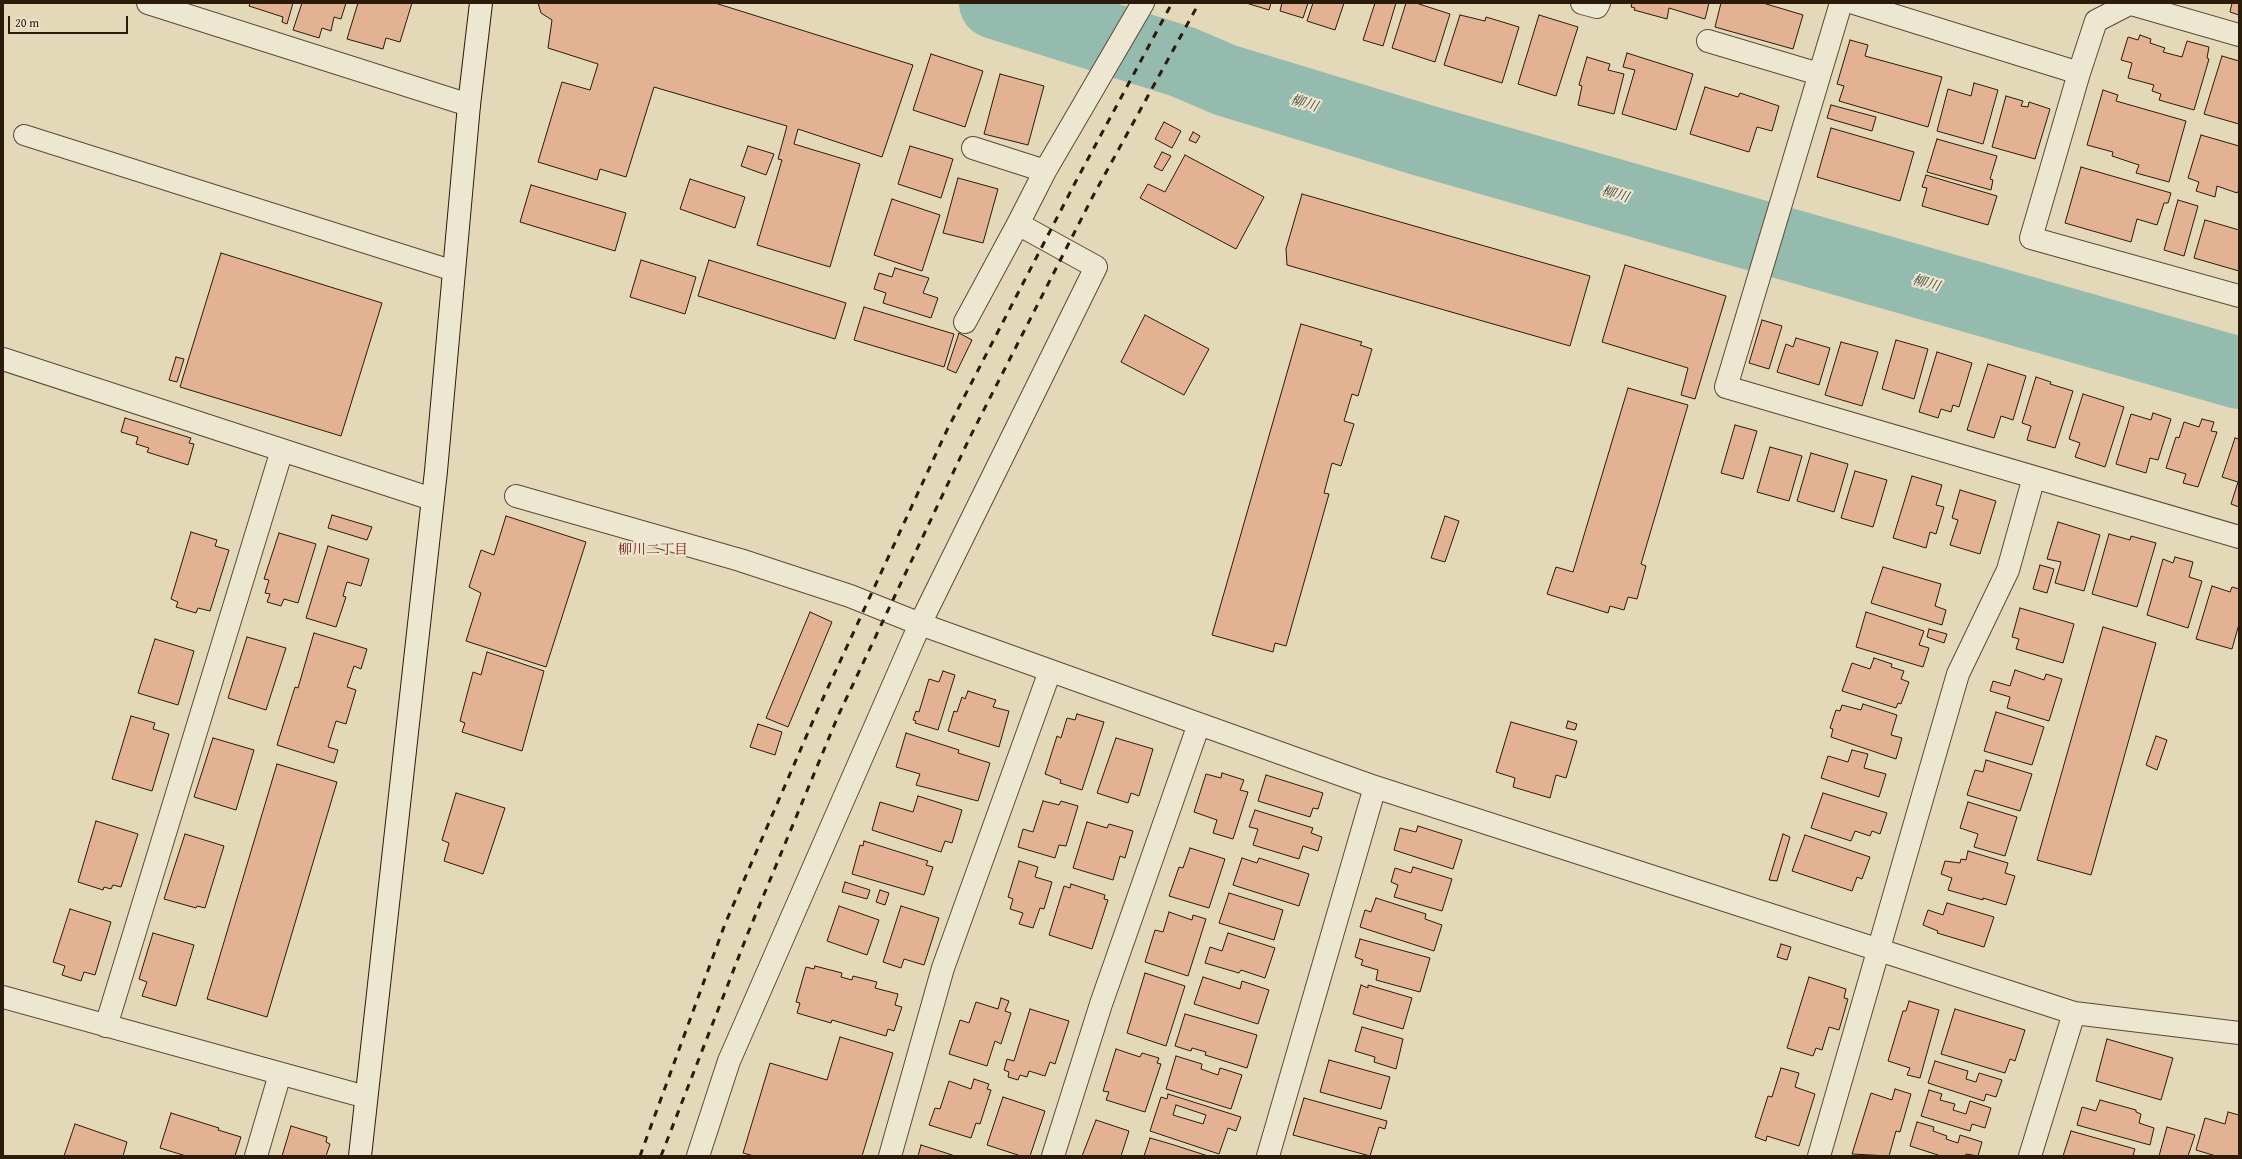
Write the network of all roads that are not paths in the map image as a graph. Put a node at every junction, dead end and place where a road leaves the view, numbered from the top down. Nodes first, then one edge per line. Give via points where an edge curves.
1 (148, 3) edge
2 (481, 3) edge
3 (1143, 3) edge
4 (1582, 3) edge
5 (1599, 3) edge
6 (1841, 3) edge
7 (1854, 3) edge
8 (2131, 3) edge
9 (2239, 35) edge
10 (1708, 41) dead end
11 (2079, 73) junction
12 (1819, 74) junction
13 (469, 105) junction
14 (24, 135) dead end
15 (973, 148) dead end
16 (1045, 171) junction
17 (1018, 224) junction
18 (454, 271) junction
19 (2239, 296) edge
20 (965, 322) dead end
21 (3, 358) edge
22 (282, 450) junction
23 (2034, 477) junction
24 (516, 496) dead end
25 (432, 499) junction
26 (2239, 537) edge
27 (920, 624) junction
28 (1050, 671) junction
29 (1199, 724) junction
30 (1375, 787) junction
31 (1879, 949) junction
32 (3, 998) edge
33 (2074, 1013) junction
34 (106, 1026) junction
35 (2239, 1034) edge
36 (280, 1074) junction
37 (366, 1097) junction
38 (256, 1156) edge
39 (360, 1156) edge
40 (698, 1156) edge
41 (890, 1156) edge
42 (1053, 1156) edge
43 (1268, 1156) edge
44 (1819, 1156) edge
45 (2030, 1156) edge

1 - 13 street
2 - 13 street
3 - 16 street
4 - 5 street via 1597,7
6 - 12 street
7 - 11 street
8 - 9 street
8 - 11 street via 2096,21
10 - 12 street
11 - 19 street via 2031,238
12 - 23 street via 1726,387
13 - 18 street
14 - 18 lane
15 - 16 street
16 - 17 street
17 - 20 street
17 - 27 street via 1096,267
18 - 25 street
21 - 22 street
22 - 25 street
22 - 34 street
23 - 26 street
23 - 31 street via 2008,570 1958,674
24 - 27 street via 740,560 850,596
25 - 37 street
27 - 28 street
27 - 40 street via 729,1061
28 - 29 street
28 - 41 street via 943,968
29 - 30 street
29 - 42 street via 1101,1004
30 - 31 street
30 - 43 street
31 - 33 street
31 - 44 street
32 - 34 street
33 - 35 street
33 - 45 street
34 - 36 street
36 - 37 street
36 - 38 street
37 - 39 street

